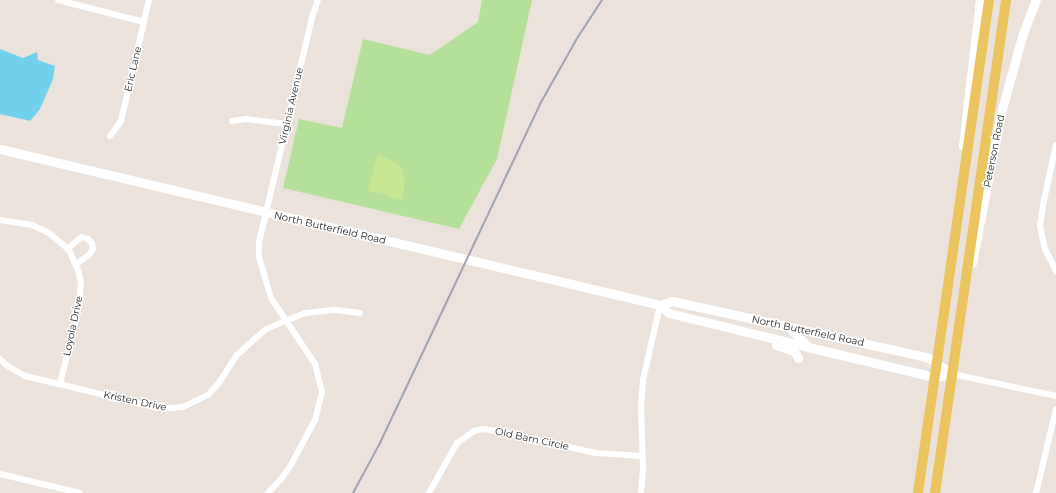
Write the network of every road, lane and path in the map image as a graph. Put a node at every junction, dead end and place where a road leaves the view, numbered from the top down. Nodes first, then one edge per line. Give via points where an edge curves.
1 (58, 0) edge
2 (149, 0) edge
3 (318, 0) edge
4 (980, 0) edge
5 (989, 0) edge
6 (1006, 0) edge
7 (1036, 0) edge
8 (144, 22) junction
9 (232, 121) dead end
10 (287, 124) junction
11 (110, 136) dead end
12 (1056, 145) edge
13 (0, 149) edge
14 (266, 213) junction
15 (0, 220) edge
16 (954, 236) junction
17 (67, 249) junction
18 (76, 264) junction
19 (1056, 272) edge
20 (660, 305) junction
21 (963, 305) junction
22 (360, 313) dead end
23 (286, 320) junction
24 (719, 325) junction
25 (788, 326) junction
26 (808, 347) junction
27 (798, 358) dead end
28 (0, 359) edge
29 (936, 362) junction
30 (952, 374) junction
31 (934, 377) junction
32 (60, 384) junction
33 (1056, 396) edge
34 (1056, 409) edge
35 (642, 456) junction
36 (0, 474) edge
37 (80, 493) edge
38 (268, 493) edge
39 (430, 493) edge
40 (641, 493) edge
41 (918, 493) edge
42 (935, 493) edge
43 (1036, 493) edge

1 - 8 street
2 - 8 street, Eric Lane
3 - 10 street, Virginia Avenue
4 - 16 main road
5 - 16 main road
6 - 21 main road, Peterson Road
7 - 21 main road, Peterson Road via 1022,36 1001,113
8 - 11 street, Eric Lane via 121,122
9 - 10 street via 246,119
10 - 14 street, Virginia Avenue
12 - 19 street via 1040,226 1045,249
13 - 14 main road, North Butterfield Road
14 - 20 main road, North Butterfield Road
14 - 23 street, Virginia Avenue via 259,242 259,257 271,298
15 - 17 street, Loyola Drive via 39,228
16 - 29 main road
17 - 18 street, Loyola Drive
17 - 18 street via 82,237 88,238 92,244 89,255
18 - 32 street, Loyola Drive via 80,282 79,305
20 - 24 main road, North Butterfield Road via 669,313
20 - 25 main road, North Butterfield Road via 672,301
20 - 35 street via 643,380
21 - 30 main road, Peterson Road
22 - 23 street, Kristen Drive via 318,311
23 - 32 street, Kristen Drive via 266,329 247,344 208,395 183,407 159,408
23 - 38 street, Virginia Avenue via 315,364 322,392 316,420 292,464
24 - 26 main road, North Butterfield Road
24 - 27 main road via 728,331 790,349
25 - 26 main road
25 - 29 main road, North Butterfield Road via 928,357
26 - 31 main road, North Butterfield Road
28 - 32 street, Kristen Drive via 18,373
29 - 30 main road, North Butterfield Road
29 - 31 main road
30 - 31 main road, North Butterfield Road
30 - 33 street, North Butterfield Road
30 - 42 main road, Peterson Road
31 - 41 main road
34 - 43 street
35 - 39 street, Old Barn Circle via 596,454 483,429 474,431 457,443
35 - 40 street
36 - 37 street

